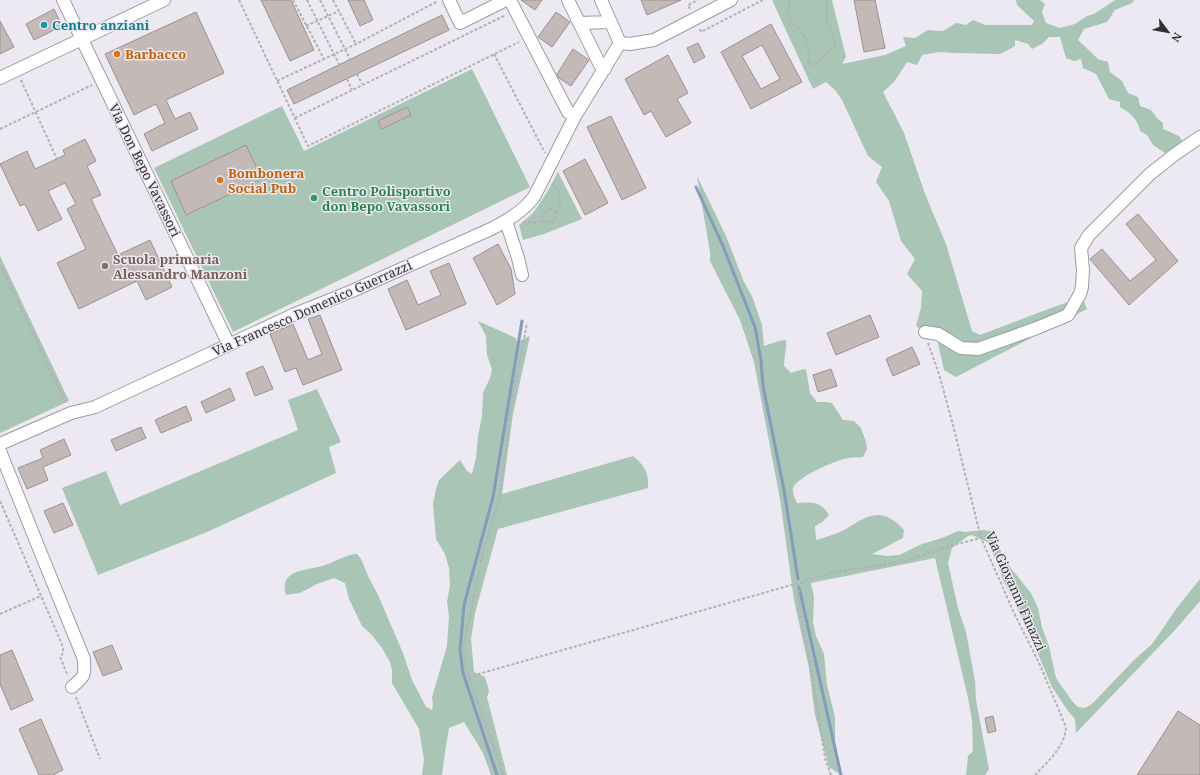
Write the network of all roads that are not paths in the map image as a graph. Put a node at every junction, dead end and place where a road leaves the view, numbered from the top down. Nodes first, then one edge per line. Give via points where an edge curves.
1 (63, 0) edge
2 (164, 0) edge
3 (449, 0) edge
4 (506, 0) edge
5 (568, 0) edge
6 (601, 0) edge
7 (731, 0) edge
8 (513, 5) edge
9 (611, 22) junction
10 (579, 23) junction
11 (82, 38) junction
12 (620, 43) junction
13 (605, 69) junction
14 (0, 78) edge
15 (575, 116) junction
16 (1200, 137) edge
17 (506, 221) junction
18 (522, 275) dead end
19 (925, 332) road end
20 (229, 345) junction
21 (0, 444) edge
22 (0, 451) edge
23 (72, 687) road end

1 - 11 street, Via Don Bepo Vavassori
2 - 11 street
3 - 4 street via 460,23
5 - 10 street
6 - 9 street
7 - 12 street via 654,40
8 - 15 street via 568,112
9 - 10 street
9 - 12 street
10 - 13 street
11 - 14 street
11 - 20 street, Via Don Bepo Vavassori via 99,84
12 - 13 street, Via Francesco Domenico Guerrazzi
13 - 15 street, Via Francesco Domenico Guerrazzi
15 - 17 street, Via Francesco Domenico Guerrazzi via 534,197 521,211
16 - 19 street via 1150,174 1089,235 1081,248 1082,287 1068,315 978,350 962,348 938,334
17 - 18 street
17 - 20 street, Via Francesco Domenico Guerrazzi
20 - 21 street, Via Francesco Domenico Guerrazzi via 95,407 71,413
22 - 23 street via 84,659 85,674

